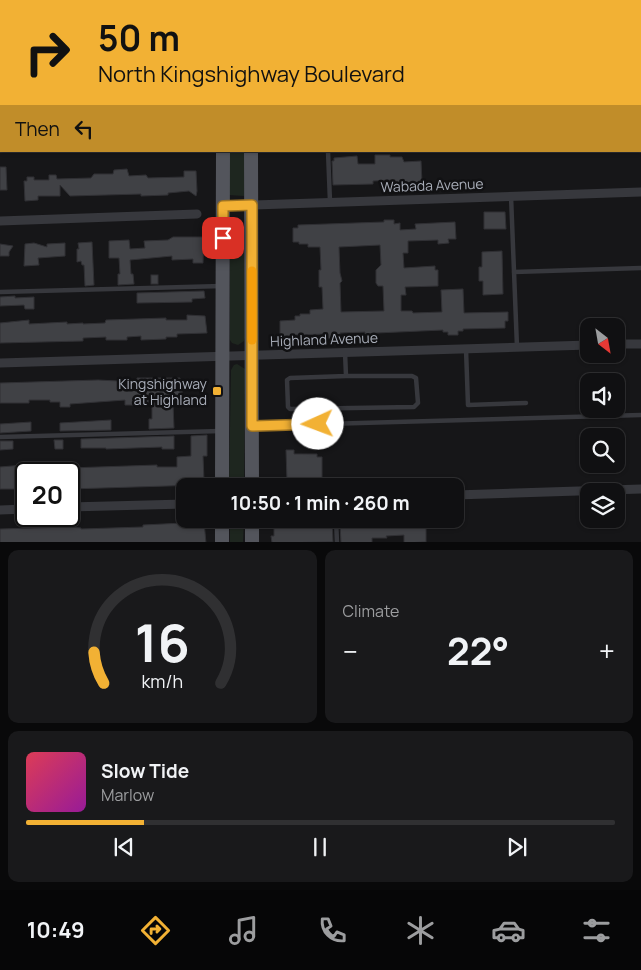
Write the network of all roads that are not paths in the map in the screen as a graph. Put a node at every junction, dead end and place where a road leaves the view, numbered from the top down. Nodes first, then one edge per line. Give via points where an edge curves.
1 (223, 152) edge
2 (251, 152) edge
3 (328, 152) edge
4 (641, 192) edge
5 (511, 196) junction
6 (330, 202) junction
7 (252, 205) junction
8 (223, 206) junction
9 (197, 214) dead end
10 (0, 221) edge
11 (641, 268) edge
12 (514, 272) junction
13 (223, 286) junction
14 (0, 292) edge
15 (625, 344) edge
16 (641, 344) edge
17 (580, 345) edge
18 (518, 347) junction
19 (466, 349) junction
20 (345, 352) junction
21 (252, 355) junction
22 (222, 356) junction
23 (0, 363) edge
24 (346, 376) junction
25 (526, 403) dead end
26 (641, 415) edge
27 (252, 426) junction
28 (222, 430) junction
29 (0, 437) edge
30 (222, 478) edge
31 (252, 478) edge
32 (641, 489) edge
33 (464, 495) edge
34 (176, 504) edge
35 (80, 507) edge
36 (15, 509) edge
37 (0, 510) edge
38 (222, 528) edge
39 (252, 528) edge
40 (336, 528) edge
41 (222, 542) edge
42 (252, 542) edge
43 (337, 542) edge

1 - 8 main road
2 - 7 main road
3 - 6 lane
4 - 5 street, Wabada Avenue
5 - 6 street, Wabada Avenue
5 - 12 lane
6 - 7 street, Wabada Avenue
7 - 8 street, Wabada Avenue
7 - 21 main road
8 - 13 main road
9 - 10 street
11 - 12 lane
12 - 18 lane
13 - 14 lane
13 - 22 main road
15 - 16 street
17 - 18 street, Highland Avenue
18 - 19 street, Highland Avenue
19 - 20 street, Highland Avenue
19 - 25 lane via 468,405
20 - 21 street, Highland Avenue
20 - 24 lane
21 - 22 street, Highland Avenue
21 - 27 main road
22 - 23 street, Highland Avenue
22 - 28 main road
24 - 24 lane via 286,380 288,408 414,407 418,403 416,378 412,376
26 - 27 lane
27 - 31 main road
28 - 29 lane
28 - 30 main road
32 - 33 street
34 - 35 street
36 - 37 street
38 - 41 main road
39 - 42 main road
40 - 43 lane

